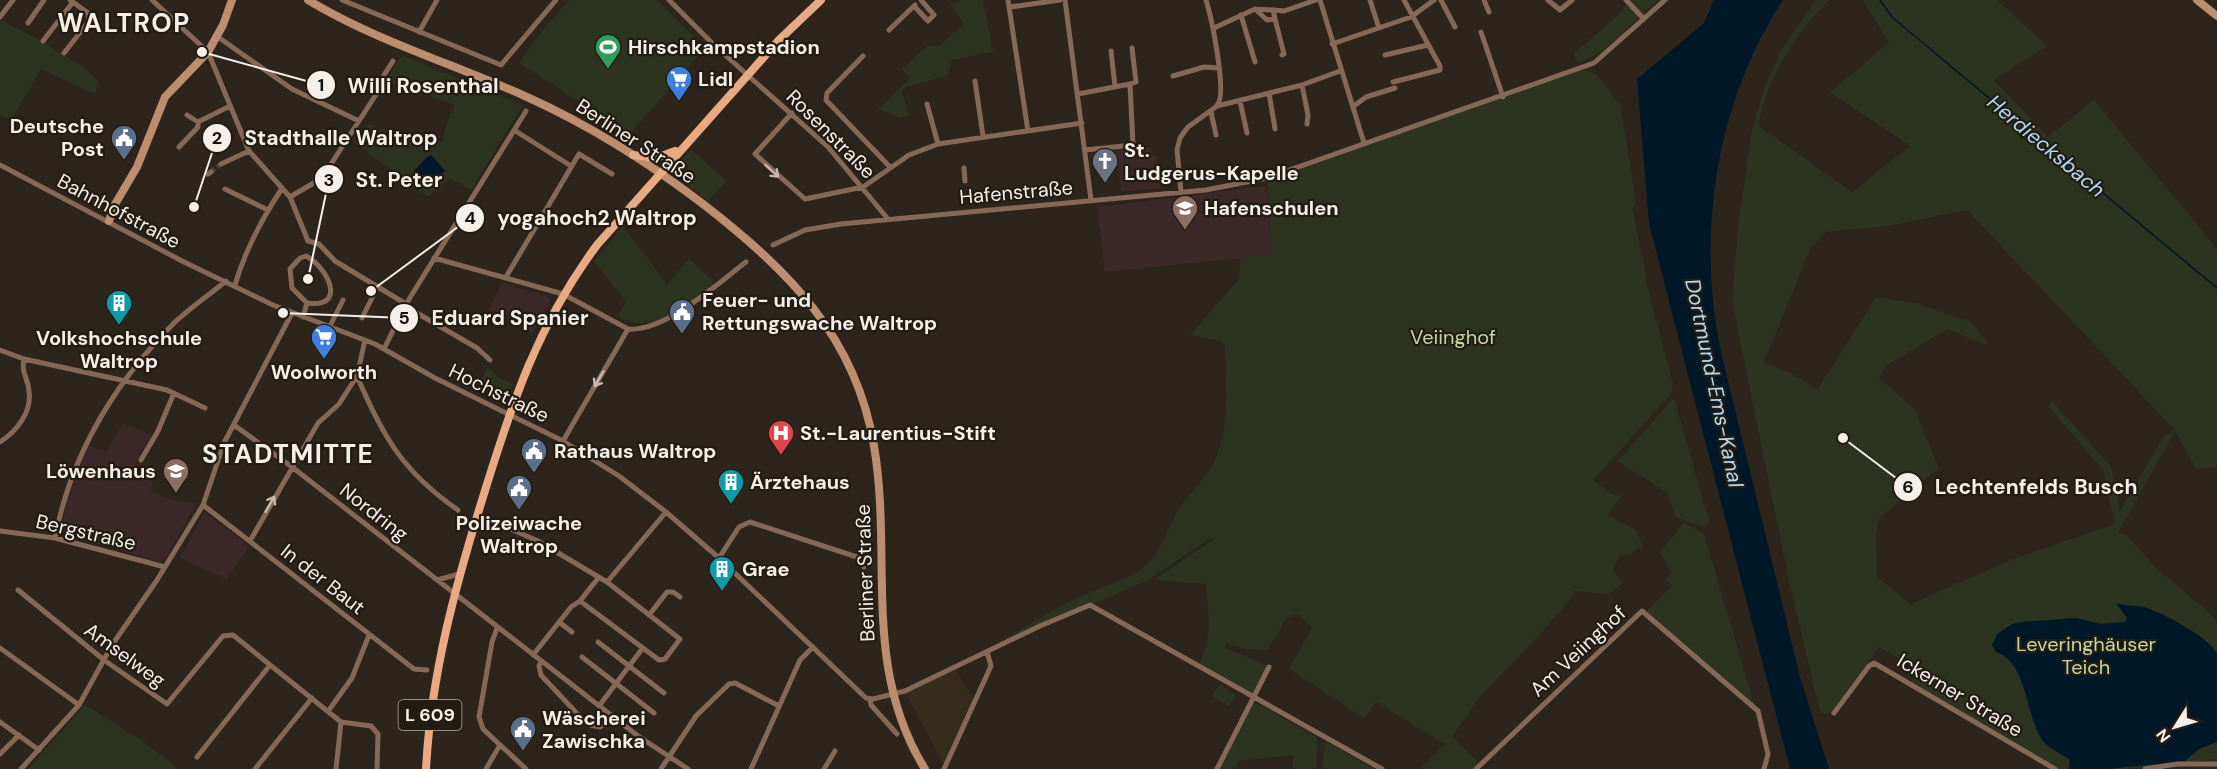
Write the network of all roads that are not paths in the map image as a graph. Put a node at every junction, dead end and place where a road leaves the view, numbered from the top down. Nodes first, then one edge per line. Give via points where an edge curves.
1 (13, 0) edge
2 (44, 0) edge
3 (152, 0) edge
4 (232, 0) edge
5 (308, 0) edge
6 (342, 0) edge
7 (436, 0) edge
8 (556, 0) edge
9 (669, 0) edge
10 (680, 0) edge
11 (821, 0) edge
12 (921, 0) edge
13 (1008, 0) edge
14 (1060, 0) edge
15 (1065, 0) edge
16 (1206, 0) edge
17 (1318, 0) edge
18 (1370, 0) edge
19 (1404, 0) edge
20 (1434, 0) edge
21 (1441, 0) edge
22 (1484, 0) edge
23 (1548, 0) edge
24 (1572, 0) edge
25 (1626, 0) edge
26 (1665, 0) edge
27 (2197, 0) edge
28 (72, 1) edge
29 (674, 5) junction
30 (914, 6) junction
31 (1010, 7) junction
32 (1256, 9) junction
33 (1274, 10) junction
34 (1489, 12) dead end
35 (1241, 15) junction
36 (2217, 16) edge
37 (0, 17) edge
38 (1412, 17) junction
39 (1644, 18) junction
40 (1275, 19) junction
41 (28, 23) dead end
42 (1455, 27) dead end
43 (1214, 28) junction
44 (1379, 28) junction
45 (889, 30) dead end
46 (419, 32) junction
47 (1481, 32) dead end
48 (218, 37) junction
49 (43, 41) dead end
50 (1332, 44) junction
51 (1428, 45) junction
52 (1132, 48) dead end
53 (1111, 51) dead end
54 (208, 52) junction
55 (64, 53) dead end
56 (1282, 55) dead end
57 (863, 56) dead end
58 (1385, 56) dead end
59 (393, 61) dead end
60 (1255, 62) dead end
61 (1218, 68) junction
62 (1440, 70) junction
63 (1340, 71) junction
64 (748, 74) junction
65 (1173, 76) dead end
66 (1443, 79) dead end
67 (975, 81) dead end
68 (1130, 84) junction
69 (1302, 84) junction
70 (1115, 86) junction
71 (1078, 93) junction
72 (1269, 93) junction
73 (1503, 97) junction
74 (1240, 101) junction
75 (927, 104) dead end
76 (230, 106) junction
77 (1217, 106) junction
78 (1354, 106) junction
79 (526, 111) dead end
80 (1211, 112) junction
81 (792, 113) junction
82 (187, 116) dead end
83 (359, 121) junction
84 (198, 122) junction
85 (1082, 123) junction
86 (1307, 124) dead end
87 (1275, 129) dead end
88 (514, 130) junction
89 (1028, 131) junction
90 (1247, 133) dead end
91 (1216, 135) dead end
92 (983, 136) junction
93 (1364, 143) junction
94 (938, 144) junction
95 (178, 147) dead end
96 (681, 148) junction
97 (1085, 150) junction
98 (249, 151) junction
99 (633, 155) junction
100 (221, 164) tunnel mouth
101 (0, 165) edge
102 (571, 166) junction
103 (890, 167) junction
104 (964, 168) dead end
105 (660, 172) junction
106 (612, 174) dead end
107 (965, 181) dead end
108 (863, 187) junction
109 (225, 189) dead end
110 (281, 190) junction
111 (1181, 192) junction
112 (290, 197) junction
113 (1091, 200) junction
114 (268, 210) junction
115 (888, 219) junction
116 (109, 221) junction
117 (773, 245) dead end
118 (434, 258) junction
119 (333, 259) junction
120 (746, 262) dead end
121 (326, 272) junction
122 (506, 277) junction
123 (226, 281) junction
124 (235, 285) junction
125 (377, 288) junction
126 (563, 294) junction
127 (342, 300) dead end
128 (308, 303) junction
129 (406, 305) junction
130 (292, 312) junction
131 (303, 317) junction
132 (362, 318) dead end
133 (330, 326) junction
134 (628, 329) junction
135 (365, 340) junction
136 (384, 349) junction
137 (0, 350) edge
138 (24, 359) junction
139 (490, 360) dead end
140 (357, 376) junction
141 (125, 381) junction
142 (174, 393) junction
143 (205, 408) dead end
144 (509, 413) junction
145 (234, 425) junction
146 (563, 441) junction
147 (0, 442) edge
148 (141, 460) dead end
149 (292, 467) junction
150 (202, 505) junction
151 (458, 510) dead end
152 (666, 512) junction
153 (490, 520) dead end
154 (0, 531) edge
155 (55, 538) junction
156 (250, 541) junction
157 (719, 558) junction
158 (165, 567) junction
159 (864, 567) dead end
160 (459, 574) junction
161 (599, 577) junction
162 (437, 580) junction
163 (607, 582) junction
164 (18, 590) dead end
165 (453, 594) junction
166 (680, 597) dead end
167 (580, 601) junction
168 (649, 615) junction
169 (559, 622) junction
170 (498, 628) junction
171 (572, 632) dead end
172 (369, 635) junction
173 (598, 642) dead end
174 (813, 647) junction
175 (0, 648) edge
176 (642, 649) junction
177 (987, 652) junction
178 (533, 655) junction
179 (582, 657) dead end
180 (104, 660) junction
181 (541, 661) junction
182 (270, 665) junction
183 (628, 666) junction
184 (1269, 667) dead end
185 (427, 670) dead end
186 (616, 684) junction
187 (664, 693) dead end
188 (892, 694) junction
189 (312, 698) junction
190 (870, 699) junction
191 (1254, 699) junction
192 (79, 705) junction
193 (599, 706) junction
194 (779, 706) junction
195 (329, 710) junction
196 (1834, 712) dead end
197 (654, 713) dead end
198 (613, 717) junction
199 (0, 722) edge
200 (341, 722) junction
201 (897, 734) dead end
202 (19, 735) junction
203 (500, 745) junction
204 (39, 750) junction
205 (835, 751) dead end
206 (0, 755) edge
207 (197, 757) dead end
208 (669, 758) junction
209 (2217, 764) edge
210 (21, 769) edge
211 (255, 769) edge
212 (336, 769) edge
213 (377, 769) edge
214 (426, 769) edge
215 (486, 769) edge
216 (526, 769) edge
217 (661, 769) edge
218 (688, 769) edge
219 (751, 769) edge
220 (824, 769) edge
221 (926, 769) edge
222 (944, 769) edge
223 (1217, 769) edge
224 (1382, 769) edge
225 (1476, 769) edge
226 (1764, 769) edge
227 (2055, 769) edge
228 (2145, 769) edge

1 - 37 street
2 - 41 street
3 - 54 street
4 - 48 main road
5 - 99 main road, Berliner Straße via 350,22 564,114
6 - 46 street
7 - 46 street
8 - 46 street via 501,65
9 - 29 street, Rosenstraße
10 - 29 street
11 - 64 main road, L 609
12 - 30 street
12 - 30 street via 934,15 928,21
13 - 31 street
14 - 31 street
15 - 71 street
16 - 43 street
17 - 33 street via 1284,11
17 - 50 street
18 - 44 street
19 - 38 street
20 - 38 street
21 - 42 street
22 - 34 street
23 - 24 street via 1560,10
25 - 39 street
26 - 39 street, Hafenstraße
27 - 36 main road
28 - 49 street
28 - 55 street via 88,13 89,21
29 - 64 street, Rosenstraße
30 - 45 street
31 - 89 street
32 - 33 street
32 - 35 street
32 - 40 street via 1267,20
33 - 40 street
35 - 43 street
35 - 60 street
38 - 44 street
38 - 51 street
39 - 73 street, Hafenstraße via 1594,63
40 - 56 street
43 - 61 street
44 - 50 street
47 - 73 street
48 - 54 main road
48 - 83 street via 292,89
50 - 63 street
51 - 58 street
51 - 62 street
52 - 68 street via 1136,82
53 - 70 street
54 - 76 street
54 - 116 main road via 165,97 135,172
57 - 103 street via 827,93 826,100
59 - 83 street
61 - 65 street via 1204,67
61 - 77 street via 1221,96
62 - 66 street
62 - 78 street via 1394,85
63 - 69 street
63 - 78 street
64 - 81 street, Rosenstraße
64 - 96 main road, L 609
67 - 92 street
68 - 70 street
68 - 97 street via 1133,145
69 - 72 street
69 - 86 street
70 - 71 street
71 - 85 street
72 - 74 street
72 - 87 street
73 - 93 street, Hafenstraße
74 - 77 street
74 - 90 street
75 - 94 street
76 - 84 street
76 - 98 street
77 - 80 street
78 - 93 street
79 - 88 street
80 - 91 street
80 - 111 street via 1188,127 1180,138 1177,150
81 - 108 street, Rosenstraße
81 -> 108 street via 755,154 805,199
82 - 84 street
83 - 112 street via 322,178
84 - 95 street via 198,127
85 - 89 street
85 - 97 street
88 - 102 street
88 - 118 street
89 - 92 street
92 - 94 street
93 - 111 street, Hafenstraße via 1267,177
94 - 103 street
96 - 99 main road via 656,158
96 - 105 main road, L 609
97 - 113 street
98 - 100 street
98 - 110 street
99 - 105 main road, Berliner Straße
101 - 116 street, Bahnhofstraße
102 - 106 street via 579,154
102 - 122 street
103 - 108 street
104 - 107 street, Hafenstraße
105 - 126 main road, L 609 via 597,245
105 - 188 main road, Berliner Straße via 776,264 815,309 846,359 868,419 877,469 884,650
108 - 115 street, Rosenstraße
109 - 114 street
110 - 112 street
110 - 114 street
111 - 113 street, Hafenstraße
112 - 119 street via 308,241 319,244
113 - 115 street, Hafenstraße
114 - 124 street via 238,268
115 - 117 street, Hafenstraße via 805,230
116 - 123 street, Bahnhofstraße
118 - 122 street
118 - 129 street
119 - 121 street
119 - 125 street
120 - 134 street via 681,310 640,330
121 - 128 street via 330,294 318,305
121 - 128 street via 306,256 293,263 292,288
122 - 126 street
123 - 124 street, Hochstraße
123 - 141 street via 173,324
124 - 130 street, Hochstraße
125 - 129 street
125 - 132 street
126 - 134 street
126 - 144 main road, L 609 via 532,355
127 - 133 street
128 - 131 street
129 - 136 street
129 - 139 street
130 - 131 street, Hochstraße
130 - 145 street
131 - 133 street, Hochstraße
133 - 135 street, Hochstraße
134 -> 146 street
135 - 136 street, Hochstraße
135 - 140 street
136 - 144 street, Hochstraße
137 - 138 street
138 - 141 street
138 - 147 street via 22,371 29,391 27,413
140 - 149 street via 339,404 318,423
140 - 151 street via 376,421 404,464
141 - 142 street
141 - 155 street via 83,447 61,508
142 - 143 street
142 - 148 street
144 - 146 street, Hochstraße
144 - 160 main road, L 609
145 - 149 street, Nordring
145 - 150 street
146 - 152 street, Hochstraße
156 -> 149 street
149 - 162 street, Nordring
150 - 156 street, In der Baut
150 - 158 street
152 - 157 street, Hochstraße
152 - 163 street
153 - 161 street via 538,541
154 - 155 street, Bergstraße
155 - 158 street, Bergstraße
156 - 172 street, In der Baut
157 - 159 street via 739,527 750,522 863,559
157 - 174 street, Hochstraße
158 - 180 street
160 - 162 street
160 - 165 main road, L 609
161 - 163 street
161 - 167 street
162 - 165 street, Nordring
163 - 168 street
164 - 180 street, Amselweg
165 - 170 street, Nordring
165 - 214 main road, L 609 via 431,712
166 - 168 street via 667,592
167 - 169 street
167 - 176 street
168 - 176 street via 680,639 665,659 659,660
169 - 171 street
169 - 178 street
170 - 178 street, Nordring
170 - 203 street via 479,717 483,729
172 - 185 street, In der Baut via 414,669
172 - 195 street via 352,678
173 - 183 street
174 - 190 street, Hochstraße via 862,696
174 - 194 street via 800,660
175 - 192 street
176 - 183 street
177 - 188 street
177 - 191 street via 1090,605
177 - 222 street via 991,666
178 - 181 street, Nordring
179 - 186 street
180 - 182 street, Amselweg via 167,704 223,636 233,635
180 - 192 street
181 - 193 street, Nordring
181 - 198 street, Nordring via 538,666 542,675 584,721 600,727
182 - 189 street
182 - 207 street
183 - 186 street
183 - 187 street
184 - 191 street
186 - 193 street
186 - 197 street
188 - 190 street
188 - 221 main road, Berliner Straße
189 - 195 street
189 - 211 street
190 - 201 street, Hochstraße via 870,705
191 - 223 street
191 - 224 street
192 - 204 street
193 - 198 street, Nordring
194 - 208 street via 732,683 696,716
194 - 219 street
195 - 200 street
196 - 227 street, Ickerner Straße via 1874,663
198 - 208 street, Nordring
199 - 202 street
200 - 212 street
200 - 213 street via 371,726 378,734
202 - 204 street
202 - 206 street
203 - 215 street
203 - 216 street
204 - 210 street
205 - 220 street
208 - 217 street
208 - 218 street, Nordring
209 - 228 street
225 - 226 street, Am Veiinghof via 1642,611 1758,711 1768,754

